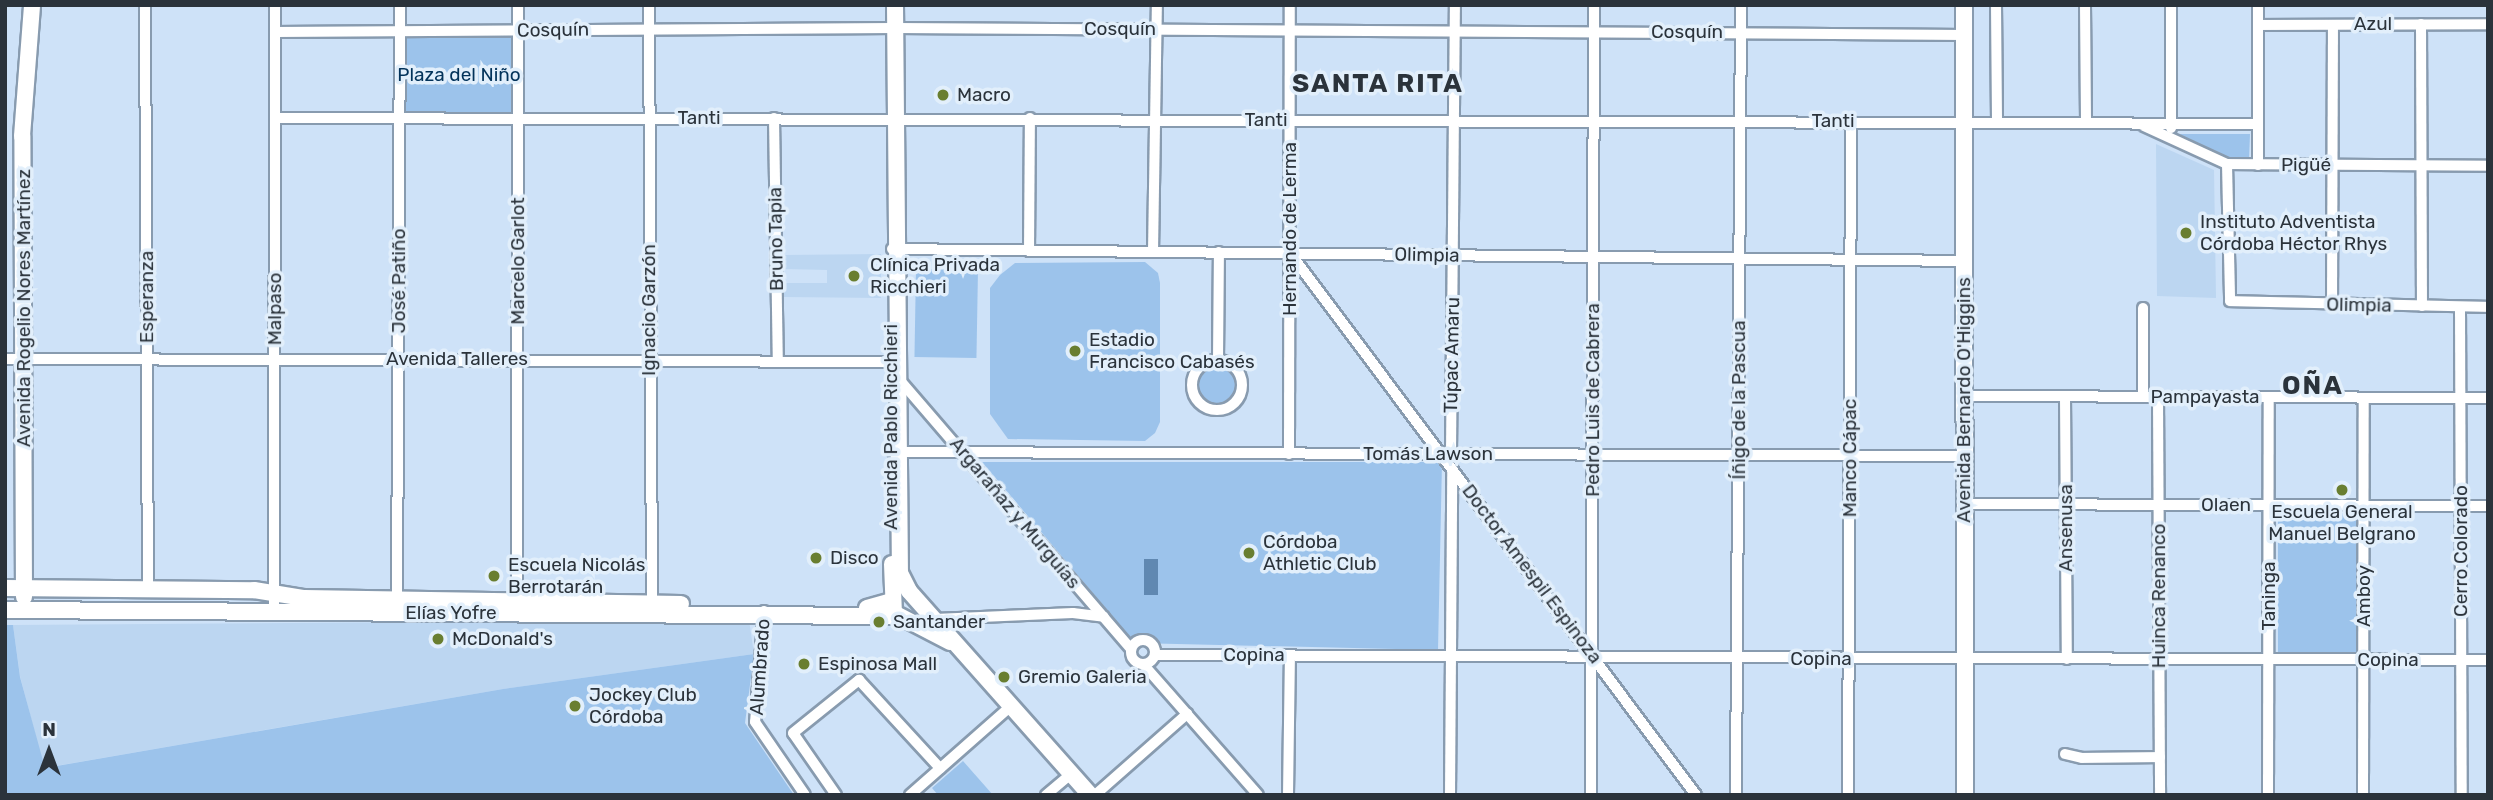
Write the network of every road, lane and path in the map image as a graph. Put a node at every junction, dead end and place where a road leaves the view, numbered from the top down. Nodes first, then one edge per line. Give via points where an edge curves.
1 (32, 5) edge
2 (145, 5) edge
3 (275, 5) edge
4 (400, 5) edge
5 (518, 5) edge
6 (649, 5) edge
7 (888, 5) edge
8 (895, 5) edge
9 (1157, 5) edge
10 (1290, 5) edge
11 (1455, 5) edge
12 (1594, 5) edge
13 (1741, 5) edge
14 (1964, 5) edge
15 (1996, 5) edge
16 (2085, 5) edge
17 (2171, 5) edge
18 (2258, 5) edge
19 (2421, 24) junction
20 (2488, 24) edge
21 (2258, 25) junction
22 (2333, 25) junction
23 (892, 28) junction
24 (649, 29) junction
25 (1156, 29) junction
26 (518, 30) junction
27 (1290, 30) junction
28 (400, 31) junction
29 (1455, 31) junction
30 (275, 32) junction
31 (1594, 32) junction
32 (1741, 32) junction
33 (1965, 35) junction
34 (275, 118) junction
35 (399, 118) junction
36 (518, 118) junction
37 (649, 118) junction
38 (774, 118) junction
39 (1030, 118) junction
40 (893, 119) junction
41 (1155, 119) junction
42 (1290, 120) junction
43 (1454, 121) junction
44 (1851, 121) junction
45 (1965, 121) junction
46 (1997, 121) junction
47 (1594, 122) junction
48 (1738, 122) junction
49 (2086, 122) junction
50 (2134, 122) junction
51 (2171, 123) junction
52 (2258, 124) junction
53 (2171, 136) junction
54 (2227, 164) junction
55 (2258, 165) junction
56 (2332, 165) junction
57 (2422, 165) junction
58 (2488, 166) edge
59 (894, 249) junction
60 (1029, 251) junction
61 (1153, 252) junction
62 (1219, 252) junction
63 (1290, 253) junction
64 (1453, 256) junction
65 (1593, 256) junction
66 (1740, 258) junction
67 (1851, 259) junction
68 (1964, 261) junction
69 (2332, 305) junction
70 (2422, 306) junction
71 (2460, 307) junction
72 (2488, 307) edge
73 (2143, 308) dead end
74 (5, 359) edge
75 (26, 359) junction
76 (147, 359) junction
77 (275, 359) junction
78 (399, 359) junction
79 (517, 359) junction
80 (648, 360) junction
81 (778, 360) junction
82 (1218, 360) junction
83 (891, 362) junction
84 (898, 378) junction
85 (1965, 396) junction
86 (2065, 397) junction
87 (2143, 397) junction
88 (2158, 397) junction
89 (2269, 397) junction
90 (2364, 398) junction
91 (2460, 398) junction
92 (2488, 398) edge
93 (896, 452) junction
94 (964, 453) junction
95 (1446, 453) junction
96 (1289, 454) junction
97 (1592, 455) junction
98 (1739, 455) junction
99 (1850, 455) junction
100 (1965, 456) junction
101 (1452, 468) junction
102 (1964, 504) junction
103 (2066, 505) junction
104 (2158, 505) junction
105 (2269, 505) junction
106 (2364, 506) junction
107 (2461, 506) junction
108 (2488, 506) edge
109 (5, 588) edge
110 (24, 588) junction
111 (148, 590) junction
112 (274, 591) junction
113 (913, 596) junction
114 (397, 599) junction
115 (517, 601) junction
116 (1090, 601) junction
117 (652, 608) junction
118 (897, 608) junction
119 (5, 610) edge
120 (23, 610) junction
121 (764, 611) junction
122 (274, 612) junction
123 (1073, 613) junction
124 (1104, 617) junction
125 (936, 619) junction
126 (958, 647) junction
127 (1131, 649) junction
128 (1155, 655) junction
129 (1290, 656) junction
130 (1451, 657) junction
131 (1594, 657) junction
132 (1738, 659) junction
133 (1849, 659) junction
134 (2067, 659) junction
135 (2159, 659) junction
136 (2268, 659) junction
137 (1965, 660) junction
138 (2364, 660) junction
139 (2462, 660) junction
140 (2488, 660) edge
141 (1143, 664) junction
142 (1011, 706) junction
143 (1187, 714) junction
144 (2065, 754) dead end
145 (2160, 757) junction
146 (940, 768) junction
147 (1071, 774) junction
148 (805, 795) edge
149 (836, 795) edge
150 (910, 795) edge
151 (1046, 795) edge
152 (1090, 795) edge
153 (1096, 795) edge
154 (1258, 795) edge
155 (1289, 795) edge
156 (1450, 795) edge
157 (1591, 795) edge
158 (1696, 795) edge
159 (1736, 795) edge
160 (1848, 795) edge
161 (1965, 795) edge
162 (2160, 795) edge
163 (2268, 795) edge
164 (2363, 795) edge
165 (2462, 795) edge

1 - 75 main road, Avenida Rogelio Nores Martínez via 22,136
2 - 76 street, Esperanza
3 - 30 street, Malpaso
4 - 28 street, José Patiño
5 - 26 street, Marcelo Garlot
6 - 24 street, Ignacio Garzón
7 - 23 main road, Avenida Pablo Ricchieri
8 - 23 main road, Avenida Pablo Ricchieri
9 - 25 street
10 - 27 street, Hernando de Lerma
11 - 29 street, Túpac Amaru
12 - 31 street, Pedro Luis de Cabrera
13 - 32 street, Íñigo de la Pascua
14 - 33 main road, Avenida Bernardo O'Higgins
15 - 46 street
16 - 49 street
17 - 51 street
18 - 21 street
19 - 20 street, Azul
19 - 22 street, Azul
19 - 57 street
21 - 22 street, Azul
21 - 52 street
22 - 56 street
23 - 24 street, Cosquín
23 - 25 street, Cosquín
23 - 40 main road, Avenida Pablo Ricchieri
24 - 26 street, Cosquín
24 - 37 street, Ignacio Garzón
25 - 27 street, Cosquín
25 - 41 street
26 - 28 street, Cosquín
26 - 36 street, Marcelo Garlot
27 - 29 street, Cosquín
27 - 42 street, Hernando de Lerma
28 - 30 street, Cosquín
28 - 35 street, José Patiño
29 - 31 street, Cosquín
29 - 43 street, Túpac Amaru
30 - 34 street, Malpaso
31 - 32 street, Cosquín
31 - 47 street, Pedro Luis de Cabrera
32 - 33 street, Cosquín
32 - 48 street, Íñigo de la Pascua
33 - 45 main road, Avenida Bernardo O'Higgins
34 - 35 street, Tanti
34 - 77 street, Malpaso
35 - 36 street, Tanti
35 - 78 street, José Patiño
36 - 37 street, Tanti
36 - 79 street, Marcelo Garlot
37 - 38 street, Tanti
37 - 80 street, Ignacio Garzón
38 - 40 street, Tanti
38 - 81 street, Bruno Tapia
39 - 40 street, Tanti
39 - 41 street, Tanti
39 - 60 street
40 - 59 main road, Avenida Pablo Ricchieri
41 - 42 street, Tanti
41 - 61 street
42 - 43 street, Tanti
42 - 63 street, Hernando de Lerma
43 - 47 street, Tanti
43 - 64 street, Túpac Amaru
44 - 45 street, Tanti
44 - 48 street, Tanti
44 - 67 street, Manco Cápac
45 - 46 street, Tanti
45 - 68 main road, Avenida Bernardo O'Higgins
46 - 49 street, Tanti
47 - 48 street, Tanti
47 - 65 street, Pedro Luis de Cabrera
48 - 66 street, Íñigo de la Pascua
49 - 50 street, Tanti
50 - 51 street, Tanti
50 - 53 street, Pigüé
51 - 52 street, Tanti
51 - 53 street
52 - 55 street
53 - 54 street, Pigüé
54 - 55 street, Pigüé
54 - 69 street, Olimpia via 2230,301
55 - 56 street, Pigüé
56 - 57 street, Pigüé
56 - 69 street
57 - 58 street, Pigüé
57 - 70 street
59 - 60 street, Olimpia
59 - 83 main road, Avenida Pablo Ricchieri
59 - 84 main road, Avenida Pablo Ricchieri
60 - 61 street, Olimpia
61 - 62 street, Olimpia
62 - 63 street, Olimpia
62 - 82 street
63 - 64 street, Olimpia
63 - 95 street, Doctor Amespil Espinoza
63 - 96 street, Hernando de Lerma
64 - 65 street, Olimpia
64 - 95 street, Túpac Amaru
65 - 66 street, Olimpia
65 - 97 street, Pedro Luis de Cabrera
66 - 67 street, Olimpia
66 - 98 street, Íñigo de la Pascua
67 - 68 street, Olimpia
67 - 99 street, Manco Cápac
68 - 85 main road, Avenida Bernardo O'Higgins
69 - 70 street, Olimpia
70 - 71 street, Olimpia
71 - 72 street, Olimpia
71 - 91 street, Cerro Colorado
73 - 87 street
74 - 75 street, Avenida Talleres
75 - 76 street, Avenida Talleres
75 - 110 main road, Avenida Rogelio Nores Martínez
76 - 77 street, Avenida Talleres
76 - 111 street, Esperanza
77 - 78 street, Avenida Talleres
77 - 112 street, Malpaso
78 - 79 street, Avenida Talleres
78 - 114 street, José Patiño
79 - 80 street, Avenida Talleres
79 - 115 street, Marcelo Garlot
80 - 81 street, Avenida Talleres
80 - 117 street, Ignacio Garzón
81 - 83 street, Avenida Talleres
82 - 82 street via 1233,366 1242,387 1231,406 1215,410 1199,403 1192,388 1196,371
83 - 84 street
83 - 93 main road, Avenida Pablo Ricchieri
84 - 93 main road, Avenida Pablo Ricchieri
84 - 94 street, Argarañaz y Murguías
85 - 86 street, Pampayasta
85 - 100 main road, Avenida Bernardo O'Higgins
86 - 87 street, Pampayasta
86 - 103 street, Ansenusa
87 - 88 street, Pampayasta
88 - 89 street, Pampayasta
88 - 104 street, Huinca Renanco
89 - 90 street, Pampayasta
89 - 105 street, Taninga
90 - 91 street, Pampayasta
90 - 106 street, Amboy
91 - 92 street, Pampayasta
91 - 107 street, Cerro Colorado
93 - 94 street, Tomás Lawson
93 - 113 main road, Avenida Pablo Ricchieri via 900,573
93 - 118 main road, Avenida Pablo Ricchieri
94 - 96 street, Tomás Lawson
94 - 116 street, Argarañaz y Murguías
95 - 96 street, Tomás Lawson
95 - 97 street, Tomás Lawson
95 - 101 street, Doctor Amespil Espinoza
97 - 98 street, Tomás Lawson
97 - 131 street, Pedro Luis de Cabrera
98 - 99 street, Tomás Lawson
98 - 132 street, Íñigo de la Pascua
99 - 100 street, Tomás Lawson
99 - 133 street, Manco Cápac
100 - 102 main road, Avenida Bernardo O'Higgins
101 - 130 street
101 - 131 street, Doctor Amespil Espinoza
102 - 103 street, Olaen
102 - 137 main road, Avenida Bernardo O'Higgins
103 - 104 street, Olaen
103 - 134 street, Ansenusa
104 - 105 street, Olaen
104 - 135 street, Huinca Renanco
105 - 106 street, Olaen
105 - 136 street, Taninga
106 - 107 street, Olaen
106 - 138 street, Amboy
107 - 108 street, Olaen
107 - 139 street, Cerro Colorado
109 - 110 main road, Elías Yofre
110 - 111 main road, Elías Yofre
110 - 120 main road, Avenida Rogelio Nores Martínez
111 - 112 main road, Elías Yofre
112 - 114 main road, Elías Yofre via 304,598
112 - 122 street, Malpaso
113 - 118 main road
113 - 118 main road via 914,614
113 - 125 main road, Avenida Pablo Ricchieri
114 - 115 main road, Elías Yofre
115 - 117 main road, Elías Yofre
116 - 123 street
116 - 124 street, Argarañaz y Murguías
117 - 121 main road, Elías Yofre
117 - 122 main road, Elías Yofre
118 - 121 main road, Elías Yofre
118 - 126 main road, Avenida Pablo Ricchieri
119 - 120 main road, Elías Yofre
120 - 122 main road, Elías Yofre
121 - 148 street, Alumbrado via 755,722
123 - 124 street
123 - 125 street via 953,614
124 - 127 street, Argarañaz y Murguías
125 - 126 main road, Avenida Pablo Ricchieri
126 - 142 main road, Avenida Pablo Ricchieri
127 - 128 street via 1139,640 1146,640
127 - 141 street via 1133,659
128 - 129 street, Copina
128 - 141 street
129 - 130 street, Copina
129 - 155 street
130 - 131 street, Copina
130 - 156 street
131 - 132 street, Copina
131 - 157 street, Pedro Luis de Cabrera
131 - 158 street, Doctor Amespil Espinoza
132 - 133 street, Copina
132 - 159 street, Íñigo de la Pascua
133 - 137 street, Copina
133 - 160 street, Manco Cápac
134 - 135 street, Copina
134 - 137 street, Copina
135 - 136 street, Copina
135 - 145 street, Huinca Renanco
136 - 138 street, Copina
136 - 163 street, Taninga
137 - 161 main road, Avenida Bernardo O'Higgins
138 - 139 street, Copina
138 - 164 street, Amboy
139 - 140 street, Copina
139 - 165 street, Cerro Colorado
141 - 143 street
142 - 146 street
142 - 147 main road, Avenida Pablo Ricchieri
143 - 153 street
143 - 154 street
144 - 145 street
145 - 162 street, Huinca Renanco
146 - 149 street via 859,680 793,733
146 - 150 street
147 - 151 street
147 - 152 main road, Avenida Pablo Ricchieri

